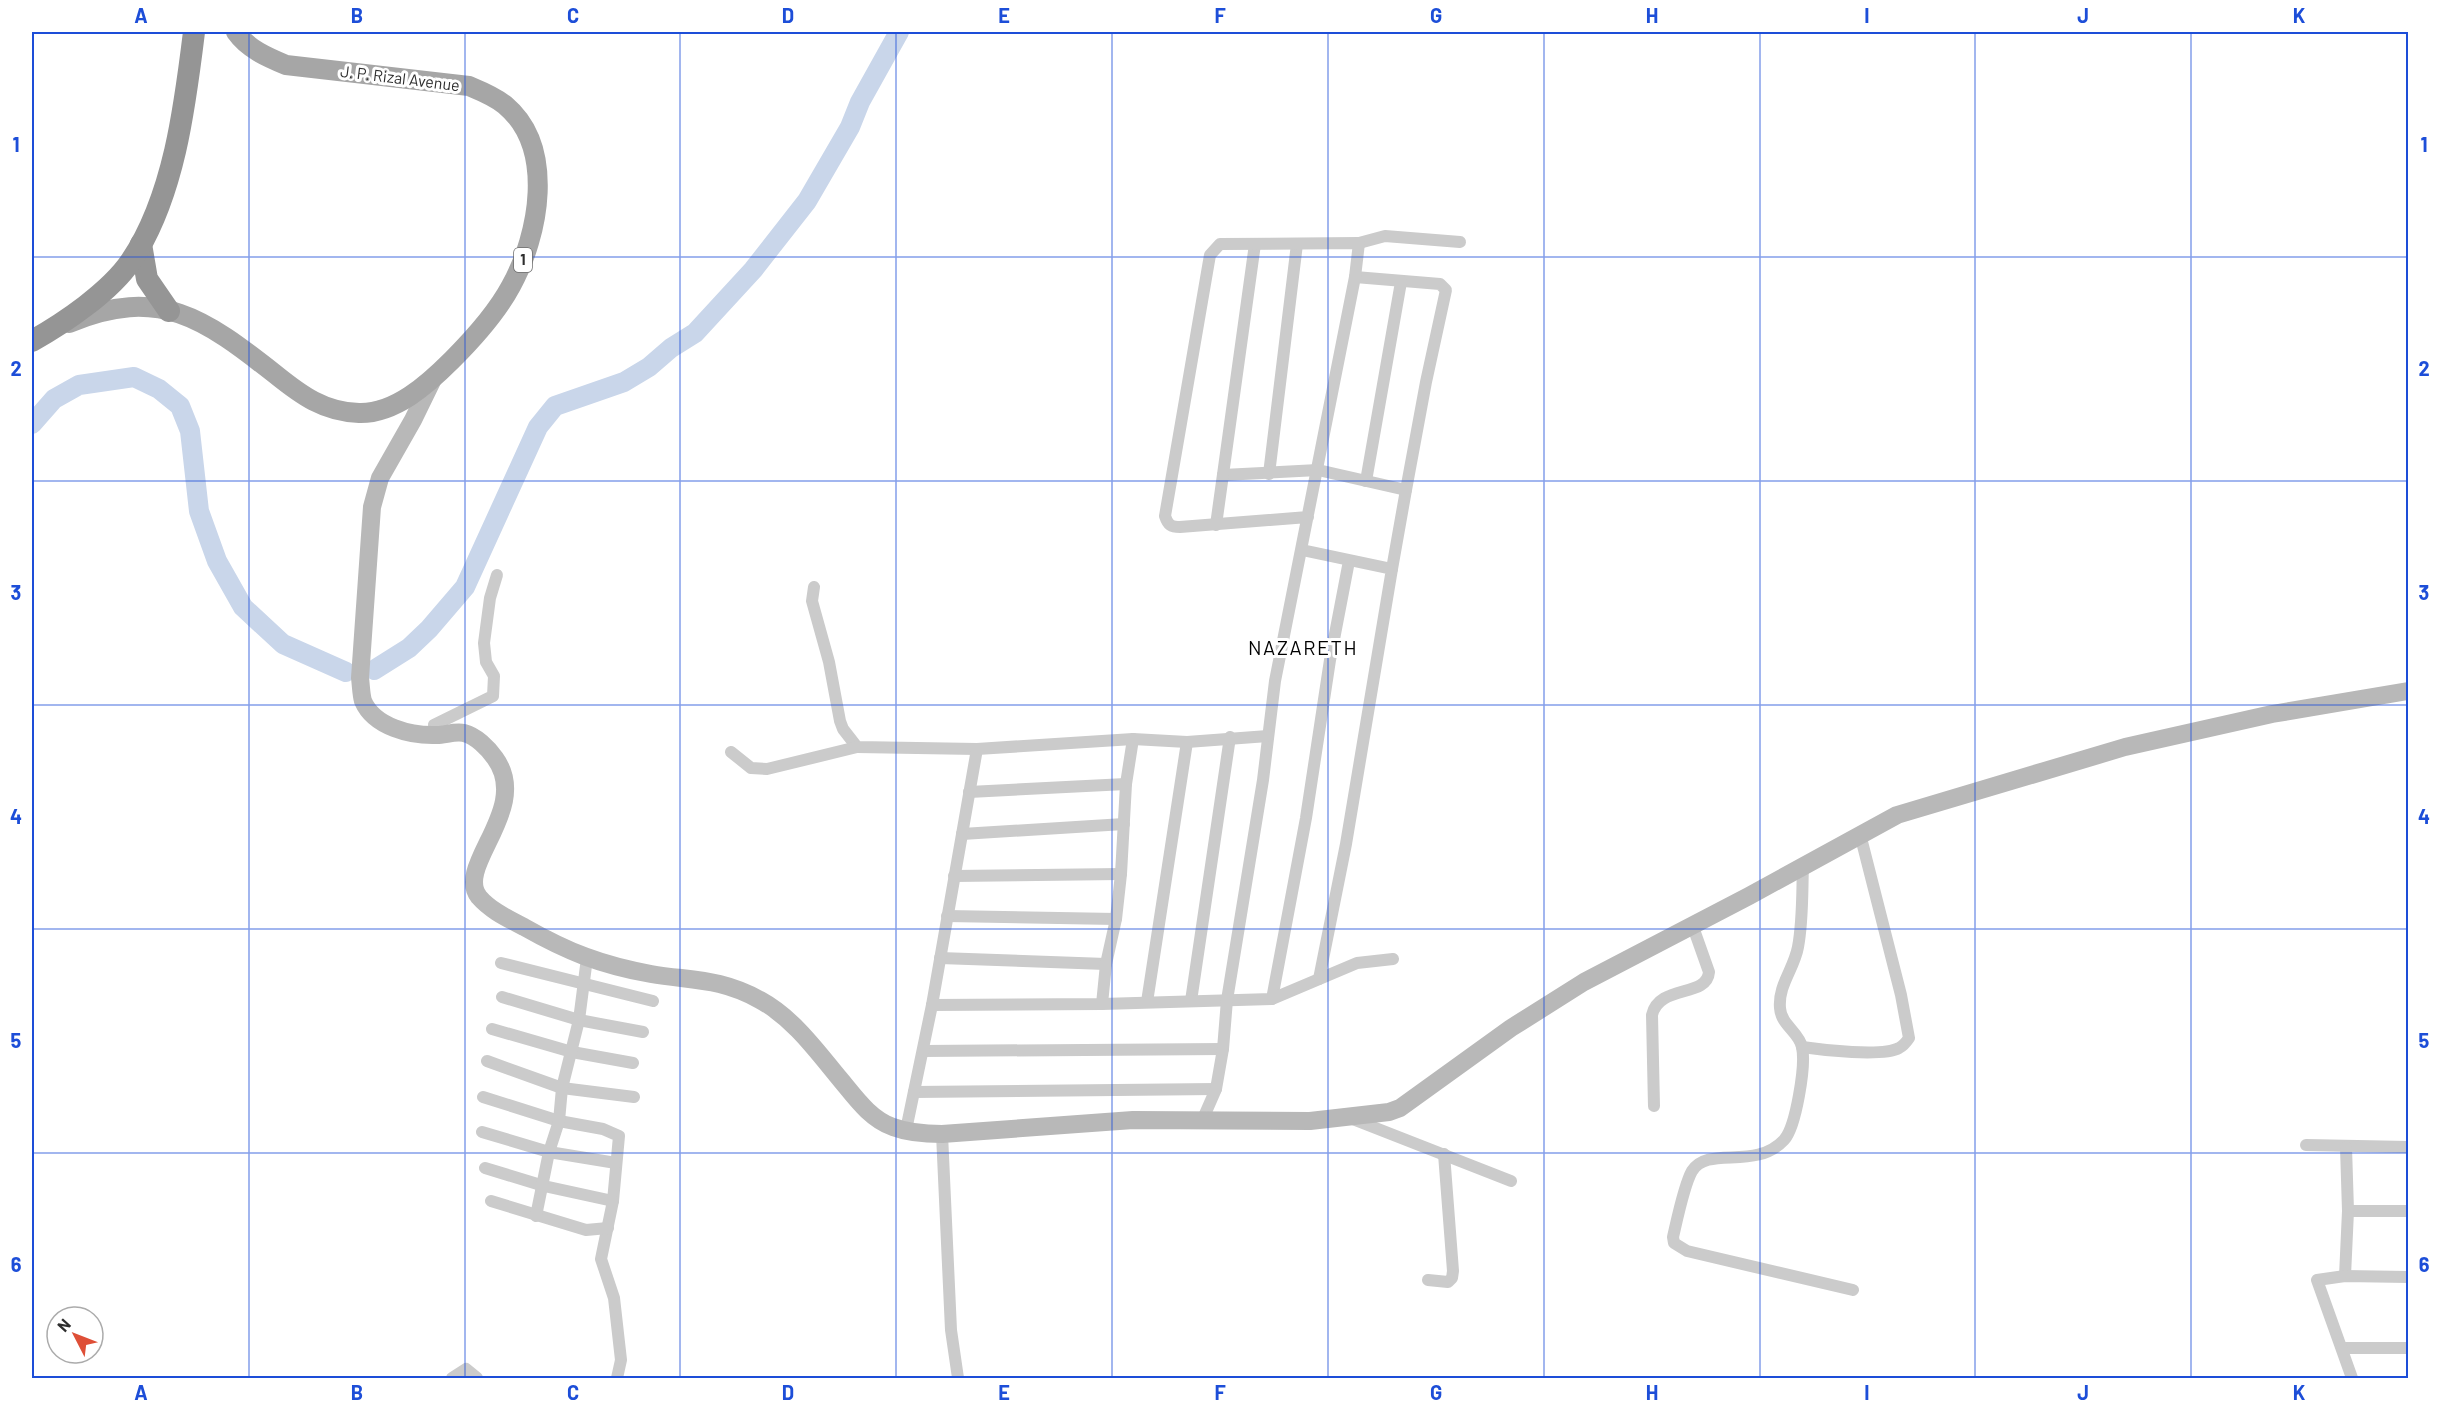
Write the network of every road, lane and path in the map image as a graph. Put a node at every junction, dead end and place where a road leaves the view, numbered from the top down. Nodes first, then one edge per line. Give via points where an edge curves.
1 (194, 32) edge
2 (236, 32) edge
3 (1460, 242) dead end
4 (1359, 243) junction
5 (141, 244) junction
6 (1256, 244) junction
7 (1297, 244) junction
8 (1355, 277) junction
9 (1401, 282) junction
10 (169, 311) junction
11 (38, 338) edge
12 (433, 379) junction
13 (1318, 470) junction
14 (1269, 474) junction
15 (1223, 475) junction
16 (1365, 481) junction
17 (1406, 490) junction
18 (1308, 517) junction
19 (1216, 525) junction
20 (1302, 550) junction
21 (1349, 561) junction
22 (1392, 569) junction
23 (497, 575) dead end
24 (814, 587) dead end
25 (2409, 691) edge
26 (435, 735) junction
27 (1268, 736) junction
28 (1230, 737) junction
29 (1133, 739) junction
30 (1187, 741) junction
31 (857, 747) junction
32 (977, 749) junction
33 (731, 753) dead end
34 (1126, 784) junction
35 (969, 792) junction
36 (1124, 824) junction
37 (962, 834) junction
38 (1860, 834) junction
39 (1803, 865) junction
40 (1121, 874) junction
41 (954, 876) junction
42 (947, 916) junction
43 (1116, 919) junction
44 (1692, 924) junction
45 (587, 958) junction
46 (940, 958) junction
47 (1393, 959) dead end
48 (501, 963) dead end
49 (1106, 964) junction
50 (1319, 979) junction
51 (584, 984) junction
52 (502, 997) dead end
53 (1272, 999) junction
54 (1227, 1000) junction
55 (652, 1001) dead end
56 (1191, 1001) junction
57 (1147, 1002) junction
58 (1102, 1004) junction
59 (932, 1005) junction
60 (579, 1020) junction
61 (492, 1029) dead end
62 (643, 1032) dead end
63 (1802, 1047) junction
64 (1223, 1049) junction
65 (923, 1051) junction
66 (572, 1052) junction
67 (487, 1060) dead end
68 (633, 1064) dead end
69 (562, 1088) junction
70 (1216, 1089) junction
71 (914, 1092) junction
72 (483, 1097) dead end
73 (634, 1097) dead end
74 (1653, 1106) dead end
75 (1349, 1117) junction
76 (559, 1120) junction
77 (1202, 1121) junction
78 (906, 1130) junction
79 (482, 1132) dead end
80 (942, 1134) junction
81 (2306, 1145) dead end
82 (2346, 1147) junction
83 (2409, 1147) edge
84 (549, 1152) junction
85 (1444, 1154) junction
86 (616, 1163) junction
87 (485, 1168) dead end
88 (1511, 1181) dead end
89 (544, 1186) junction
90 (491, 1201) dead end
91 (613, 1201) junction
92 (2348, 1210) junction
93 (2409, 1211) edge
94 (536, 1216) junction
95 (608, 1228) junction
96 (2345, 1276) junction
97 (2409, 1277) edge
98 (1428, 1280) dead end
99 (1853, 1290) dead end
100 (2342, 1348) junction
101 (2409, 1348) edge
102 (452, 1378) edge
103 (477, 1378) edge
104 (617, 1378) edge
105 (958, 1378) edge
106 (2352, 1378) edge

1 - 5 highway via 184,114 163,191
2 - 12 main road, J. P. Rizal Avenue / 1 via 266,57 286,65 469,86 505,104 519,119 534,148 537,192 526,253 497,309
3 - 4 street via 1385,236
4 - 7 street
4 - 8 street
5 - 10 highway via 147,279
5 - 11 highway via 106,289
6 - 7 street
6 - 15 street
6 - 19 street via 1220,244 1210,255 1165,516 1174,527
7 - 14 street
8 - 9 street
8 - 13 street
9 - 16 street
9 - 17 street via 1440,284 1446,290
10 - 11 main road, J. P. Rizal Avenue / 1 via 136,307 104,310
10 - 12 main road, J. P. Rizal Avenue / 1 via 204,322 316,405 339,411 362,413 382,408
12 - 26 main road via 380,478 372,507 360,678 363,701 382,724
13 - 14 street
13 - 16 street
13 - 18 street
14 - 15 street
15 - 19 street
16 - 17 street
17 - 22 street
18 - 19 street
18 - 20 street
20 - 21 street
20 - 27 street via 1275,681
21 - 22 street
21 - 53 street
22 - 50 street
23 - 26 street via 484,643 486,662 494,676 493,696 434,725
24 - 31 street via 812,601 840,721
25 - 38 main road via 2272,714 2125,747 1932,802 1897,814
26 - 45 main road via 471,736 497,760 504,780 500,818 473,874 473,886 479,897 502,915
27 - 28 street
27 - 54 street
28 - 30 street
28 - 56 street
29 - 30 street
29 - 32 street
29 - 34 street
30 - 57 street
31 - 32 street
31 - 33 street via 767,769 751,768
32 - 35 street
34 - 35 street
34 - 36 street
35 - 37 street
36 - 37 street
36 - 40 street
37 - 41 street
38 - 39 main road
38 - 63 street via 1909,1038 1901,1048 1889,1051
39 - 44 main road
39 - 63 street via 1798,949 1781,990 1780,1007 1781,1016
40 - 41 street
40 - 43 street
41 - 42 street
42 - 43 street
42 - 46 street
43 - 49 street
44 - 74 street via 1708,977 1704,984 1666,997 1654,1007
44 - 75 main road via 1584,982 1400,1108
45 - 51 street
45 - 78 main road via 652,974 709,980 762,1001 786,1017 872,1115
46 - 49 street
46 - 59 street
47 - 50 street via 1357,963
48 - 51 street
49 - 58 street
50 - 53 street
51 - 55 street
51 - 60 street
52 - 60 street
53 - 54 street
54 - 56 street
54 - 64 street
56 - 57 street
57 - 58 street
58 - 59 street
59 - 65 street
60 - 62 street
60 - 66 street
61 - 66 street
63 - 99 street via 1797,1109 1787,1136 1755,1157 1710,1158 1699,1163 1689,1179 1674,1243 1687,1251
64 - 65 street
64 - 70 street
65 - 71 street
66 - 68 street
66 - 69 street
67 - 69 street
69 - 73 street
69 - 76 street
70 - 71 street
70 - 77 street
71 - 78 street
72 - 76 street
75 - 77 main road
75 - 85 street
76 - 84 street
76 - 86 street via 620,1136
77 - 80 main road via 1084,1123
78 - 80 main road
79 - 84 street
80 - 105 street via 950,1319
81 - 82 street
82 - 83 street
82 - 92 street
84 - 86 street
84 - 89 street
85 - 88 street
85 - 98 street via 1453,1271 1448,1282
86 - 91 street
87 - 89 street
89 - 91 street
89 - 94 street
90 - 94 street
91 - 95 street
92 - 93 street
92 - 96 street
94 - 95 street via 586,1230
95 - 104 street via 601,1259 614,1298 621,1360
96 - 97 street
96 - 100 street via 2317,1280
100 - 101 street
100 - 106 street
102 - 103 street via 466,1369

